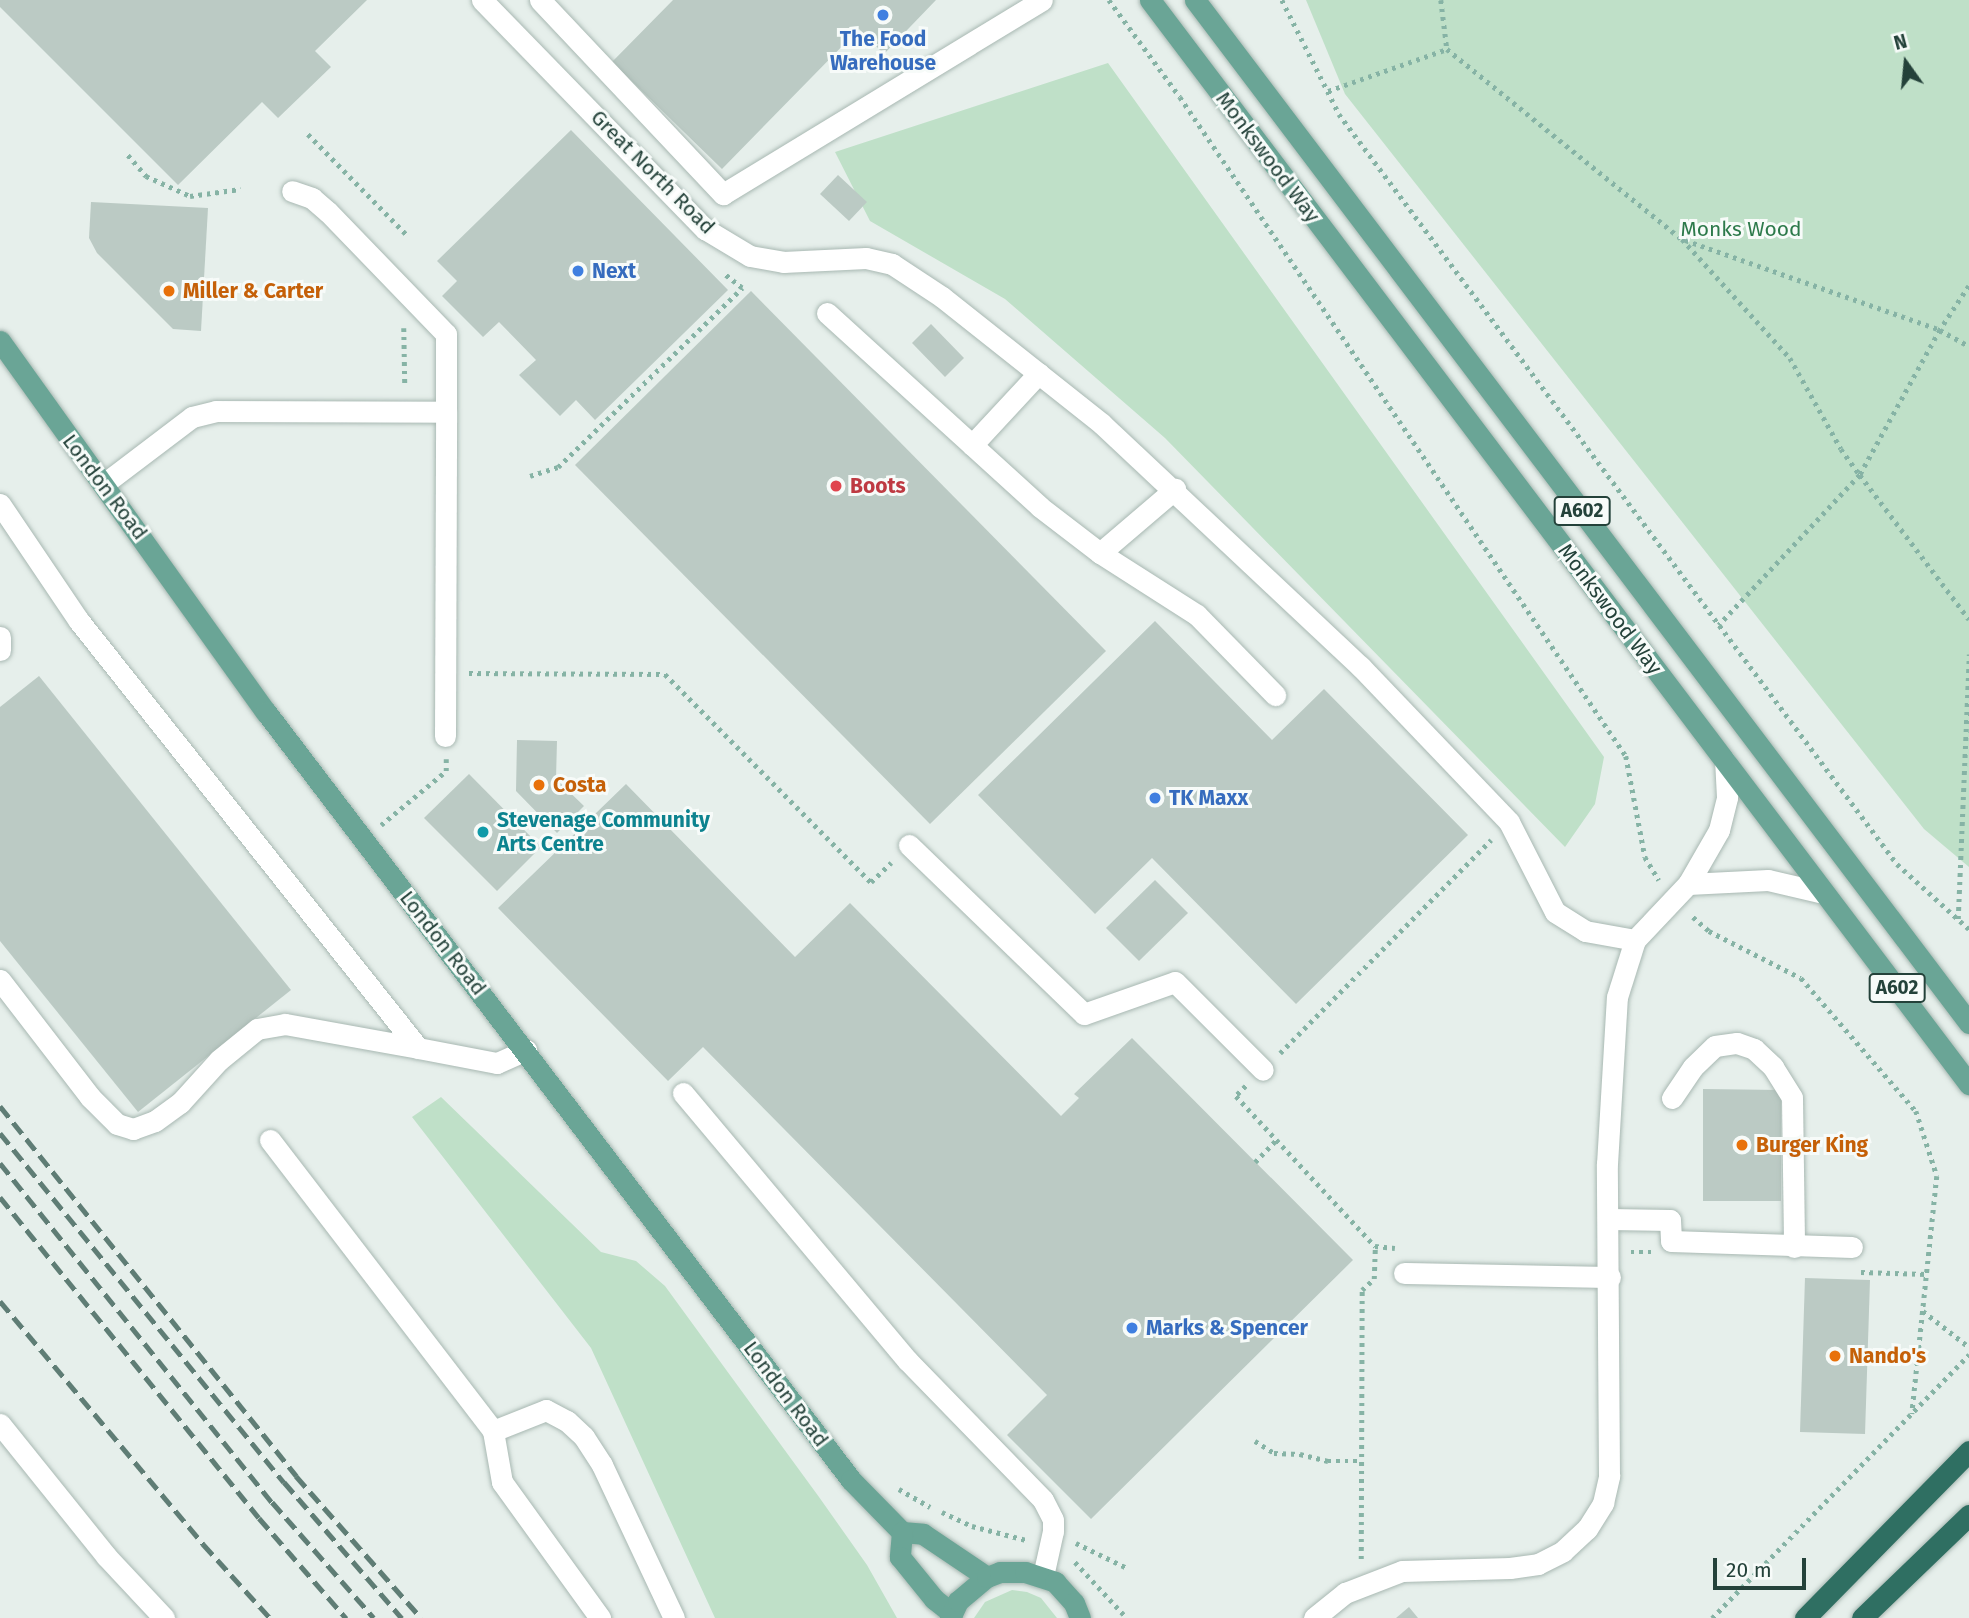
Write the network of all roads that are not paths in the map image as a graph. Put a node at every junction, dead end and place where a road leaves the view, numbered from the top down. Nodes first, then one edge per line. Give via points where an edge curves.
1 (482, 0) edge
2 (540, 0) edge
3 (1042, 0) edge
4 (1150, 0) edge
5 (1195, 0) edge
6 (292, 191) dead end
7 (827, 313) dead end
8 (0, 341) edge
9 (1039, 373) junction
10 (446, 412) junction
11 (972, 444) junction
12 (105, 483) junction
13 (1175, 489) junction
14 (0, 504) edge
15 (1100, 553) junction
16 (0, 637) edge
17 (0, 650) edge
18 (1275, 695) dead end
19 (445, 736) road end
20 (1725, 761) junction
21 (909, 845) road end
22 (1688, 884) junction
23 (1824, 893) junction
24 (1635, 940) junction
25 (0, 980) edge
26 (1969, 1023) edge
27 (418, 1048) junction
28 (526, 1051) junction
29 (1263, 1070) road end
30 (1969, 1084) edge
31 (683, 1093) dead end
32 (1672, 1098) dead end
33 (270, 1140) dead end
34 (1609, 1219) junction
35 (1794, 1247) junction
36 (1852, 1247) dead end
37 (1404, 1273) dead end
38 (1609, 1277) junction
39 (0, 1424) edge
40 (493, 1432) junction
41 (1969, 1451) edge
42 (1969, 1515) edge
43 (902, 1532) junction
44 (1043, 1576) junction
45 (987, 1577) junction
46 (951, 1616) edge
47 (164, 1618) edge
48 (600, 1618) edge
49 (674, 1618) edge
50 (1080, 1618) edge
51 (1314, 1618) edge
52 (1805, 1618) edge
53 (1862, 1618) edge

1 - 9 street, Great North Road via 705,229 750,257 783,262 866,258 892,264
2 - 3 street via 723,194
4 - 20 main road, Monkswood Way / A602
5 - 26 main road, Monkswood Way / A602
6 - 10 street via 320,205 446,334
7 - 11 street
8 - 12 main road, London Road
9 - 11 street
9 - 13 street, Great North Road
10 - 12 street via 216,411 192,417
10 - 19 street
11 - 15 street via 1040,507
12 - 28 main road, London Road via 266,712
13 - 15 street
13 - 24 street, Great North Road via 1361,667 1509,822 1555,912 1585,930
14 - 27 street via 79,621
15 - 18 street via 1197,615
16 - 17 street
20 - 22 street via 1727,797 1719,830
20 - 23 main road, Monkswood Way / A602
21 - 29 street via 1084,1014 1175,982
22 - 23 street via 1768,880
22 - 24 street
23 - 30 main road, Monkswood Way / A602
24 - 34 street via 1617,997 1607,1164
25 - 27 street via 90,1097 117,1124 133,1129 155,1121 180,1102 219,1060 257,1029 285,1024
27 - 28 street via 497,1063
28 - 43 main road, London Road via 851,1480
31 - 44 street via 907,1360 1044,1500 1053,1520
32 - 35 street via 1693,1067 1716,1046 1737,1043 1754,1049 1773,1067 1792,1098
33 - 40 street
34 - 35 street via 1670,1220 1671,1241
34 - 38 street
35 - 36 street
37 - 38 street
38 - 51 street via 1609,1476 1603,1503 1587,1529 1563,1551 1538,1564 1402,1571 1345,1593
39 - 47 street via 106,1556
40 - 48 street via 502,1482
40 - 49 street via 546,1410 584,1437 602,1465
41 - 52 highway
42 - 53 highway
43 - 45 main road, London Road via 923,1534
43 - 46 main road via 900,1556
44 - 45 main road via 1000,1572
44 - 50 main road via 1064,1591
45 - 46 main road via 958,1601

